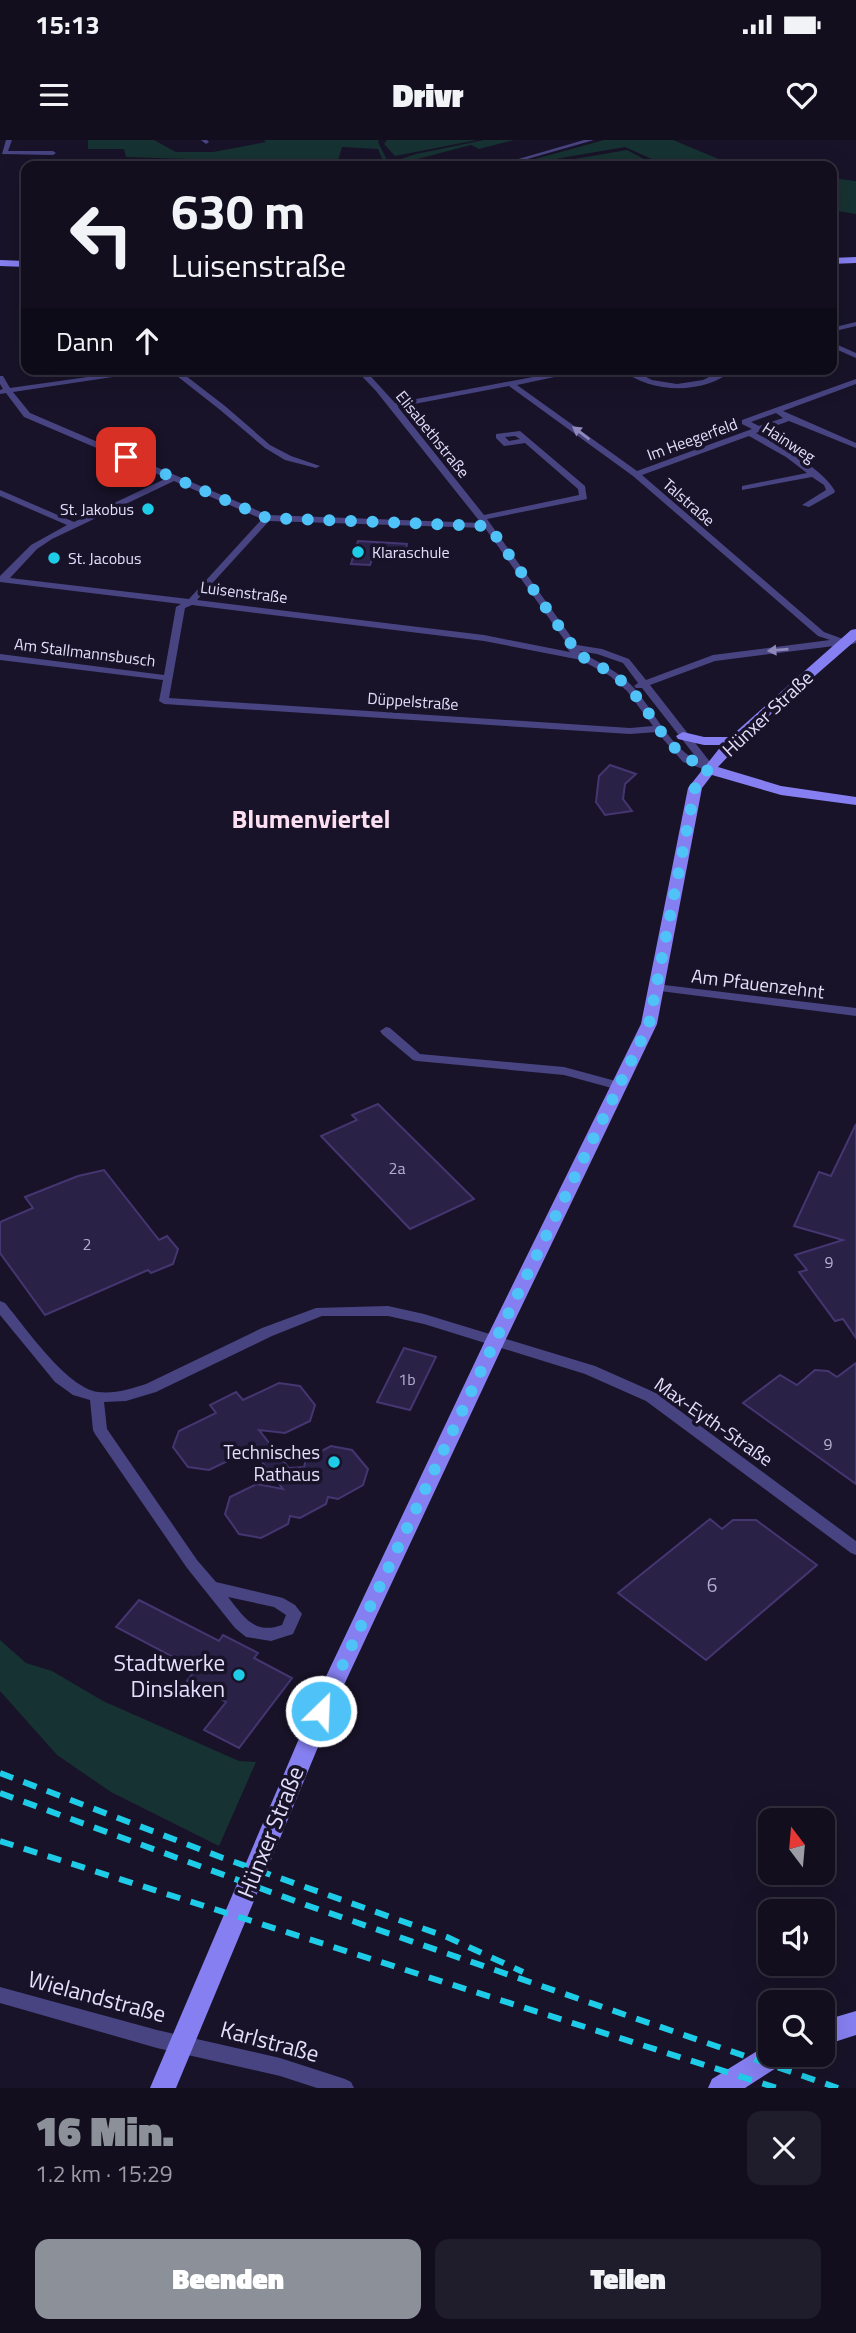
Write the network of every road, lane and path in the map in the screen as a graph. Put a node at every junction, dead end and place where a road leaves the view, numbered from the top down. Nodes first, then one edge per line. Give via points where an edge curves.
1 (9, 140) edge
2 (591, 140) edge
3 (53, 153) dead end
4 (515, 161) edge
5 (856, 260) edge
6 (837, 261) edge
7 (0, 263) edge
8 (21, 264) edge
9 (856, 324) edge
10 (837, 329) edge
11 (837, 347) edge
12 (856, 356) edge
13 (117, 375) edge
14 (181, 375) edge
15 (365, 375) edge
16 (557, 375) edge
17 (636, 375) edge
18 (720, 375) edge
19 (0, 378) edge
20 (856, 381) edge
21 (511, 384) junction
22 (4, 391) edge
23 (393, 406) junction
24 (776, 410) junction
25 (789, 418) junction
26 (754, 431) junction
27 (525, 440) dead end
28 (856, 446) edge
29 (316, 466) dead end
30 (636, 474) junction
31 (813, 474) junction
32 (174, 478) junction
33 (745, 488) dead end
34 (0, 493) edge
35 (806, 505) dead end
36 (267, 518) junction
37 (482, 518) junction
38 (72, 524) junction
39 (489, 526) junction
40 (2, 580) edge
41 (191, 602) junction
42 (821, 634) junction
43 (484, 638) junction
44 (853, 639) edge
45 (574, 648) junction
46 (811, 648) junction
47 (0, 657) edge
48 (584, 658) junction
49 (166, 678) junction
50 (646, 684) junction
51 (630, 688) junction
52 (659, 729) junction
53 (683, 736) junction
54 (736, 741) junction
55 (709, 768) junction
56 (856, 801) edge
57 (656, 988) junction
58 (856, 1012) edge
59 (386, 1031) dead end
60 (619, 1086) junction
61 (0, 1306) edge
62 (495, 1341) junction
63 (97, 1397) junction
64 (856, 1549) edge
65 (209, 1587) junction
66 (0, 1995) edge
67 (856, 2023) edge
68 (835, 2030) edge
69 (182, 2044) junction
70 (758, 2065) edge
71 (163, 2088) edge
72 (345, 2088) edge
73 (721, 2088) edge

1 - 3 street via 4,152
2 - 4 street
5 - 6 main road
7 - 8 main road
9 - 10 street
11 - 12 street
13 - 22 street
14 - 29 street via 262,445 292,461
15 - 23 street, Elisabethstraße
16 - 21 street
17 - 18 street via 668,385 708,382
19 - 22 street
20 - 24 street, Im Heegerfeld
21 - 23 street
30 -> 21 street, Talstraße
22 - 32 street via 27,415
23 - 37 street, Elisabethstraße
24 - 25 street
24 - 26 street, Im Heegerfeld via 745,422
25 - 26 street, Im Heegerfeld
25 - 28 street
26 - 30 street, Im Heegerfeld
26 - 31 street, Hainweg
27 - 37 street via 582,488 584,497
30 - 42 street, Talstraße
31 - 33 street, Hainweg
31 - 35 street, Hainweg via 831,491
32 - 36 street
32 - 38 street
34 - 38 street
36 - 39 street
36 - 41 street
37 - 39 street, Elisabethstraße
38 - 40 street via 34,547
39 - 45 street, Elisabethstraße
40 - 41 street, Luisenstraße
41 - 43 street, Luisenstraße
41 - 49 street via 181,607
42 - 44 street, Talstraße
42 - 46 street
43 - 45 street, Luisenstraße
43 - 48 street, Luisenstraße
44 - 46 street
44 - 54 main road, Hünxer Straße
45 - 48 street, Luisenstraße
45 - 50 street, Luisenstraße via 626,661
46 -> 50 street via 713,658
47 - 49 street, Am Stallmannsbusch
48 - 51 street, Luisenstraße
49 - 52 street, Düppelstraße via 164,701
50 - 51 street
50 - 53 street, Luisenstraße
51 - 52 street, Luisenstraße
52 - 55 street, Luisenstraße via 687,760
53 - 54 main road
53 - 55 street, Luisenstraße
54 - 55 main road, Hünxer Straße
55 - 56 main road via 779,790
55 - 57 main road, Hünxer Straße via 695,788
57 - 58 street, Am Pfauenzehnt
57 - 60 main road, Hünxer Straße via 649,1024
59 - 60 street via 417,1057 564,1071
60 - 62 main road, Hünxer Straße
61 - 63 street via 60,1378
62 - 63 street, Max-Eyth-Straße via 388,1311 328,1310 295,1320 151,1388 126,1396
62 - 64 street, Max-Eyth-Straße via 590,1370 651,1397
62 - 69 main road, Hünxer Straße via 304,1748
63 - 65 street via 100,1430
65 - 65 street via 251,1632 283,1633 292,1622 294,1614 284,1604
66 - 69 street, Wielandstraße
67 - 68 main road
69 - 71 main road, Hünxer Straße
69 - 72 street, Karlstraße
70 - 73 main road

